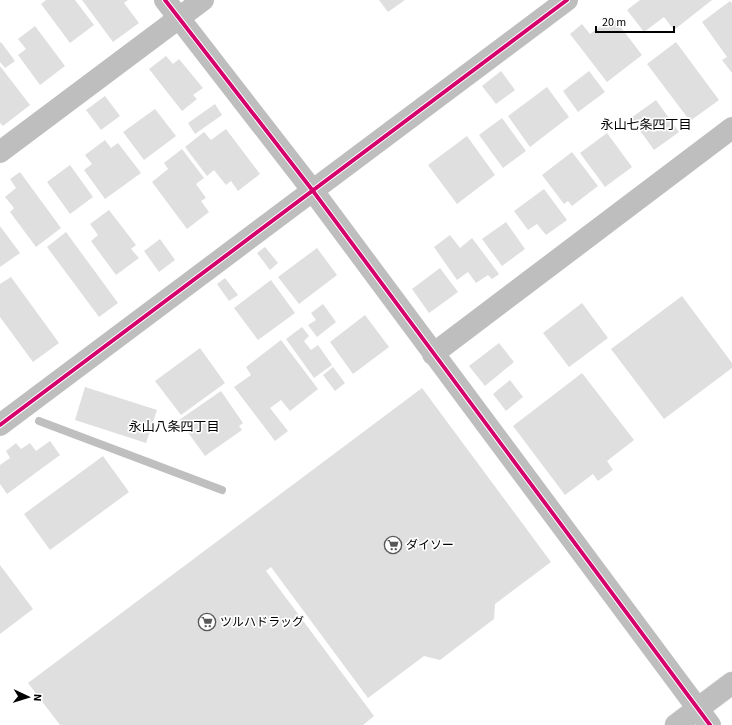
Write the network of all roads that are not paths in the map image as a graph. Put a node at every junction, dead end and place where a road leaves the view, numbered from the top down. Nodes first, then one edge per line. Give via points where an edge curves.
1 (165, 0) edge
2 (203, 0) edge
3 (567, 0) edge
4 (179, 18) junction
5 (732, 128) edge
6 (0, 152) edge
7 (312, 191) junction
8 (433, 354) junction
9 (0, 425) edge
10 (732, 683) edge
11 (703, 717) edge
12 (676, 725) edge

1 - 4 street
2 - 4 street
3 - 7 street
4 - 6 street
4 - 7 street
5 - 8 street
7 - 8 street
7 - 9 street
8 - 11 street
10 - 11 street
11 - 12 street

